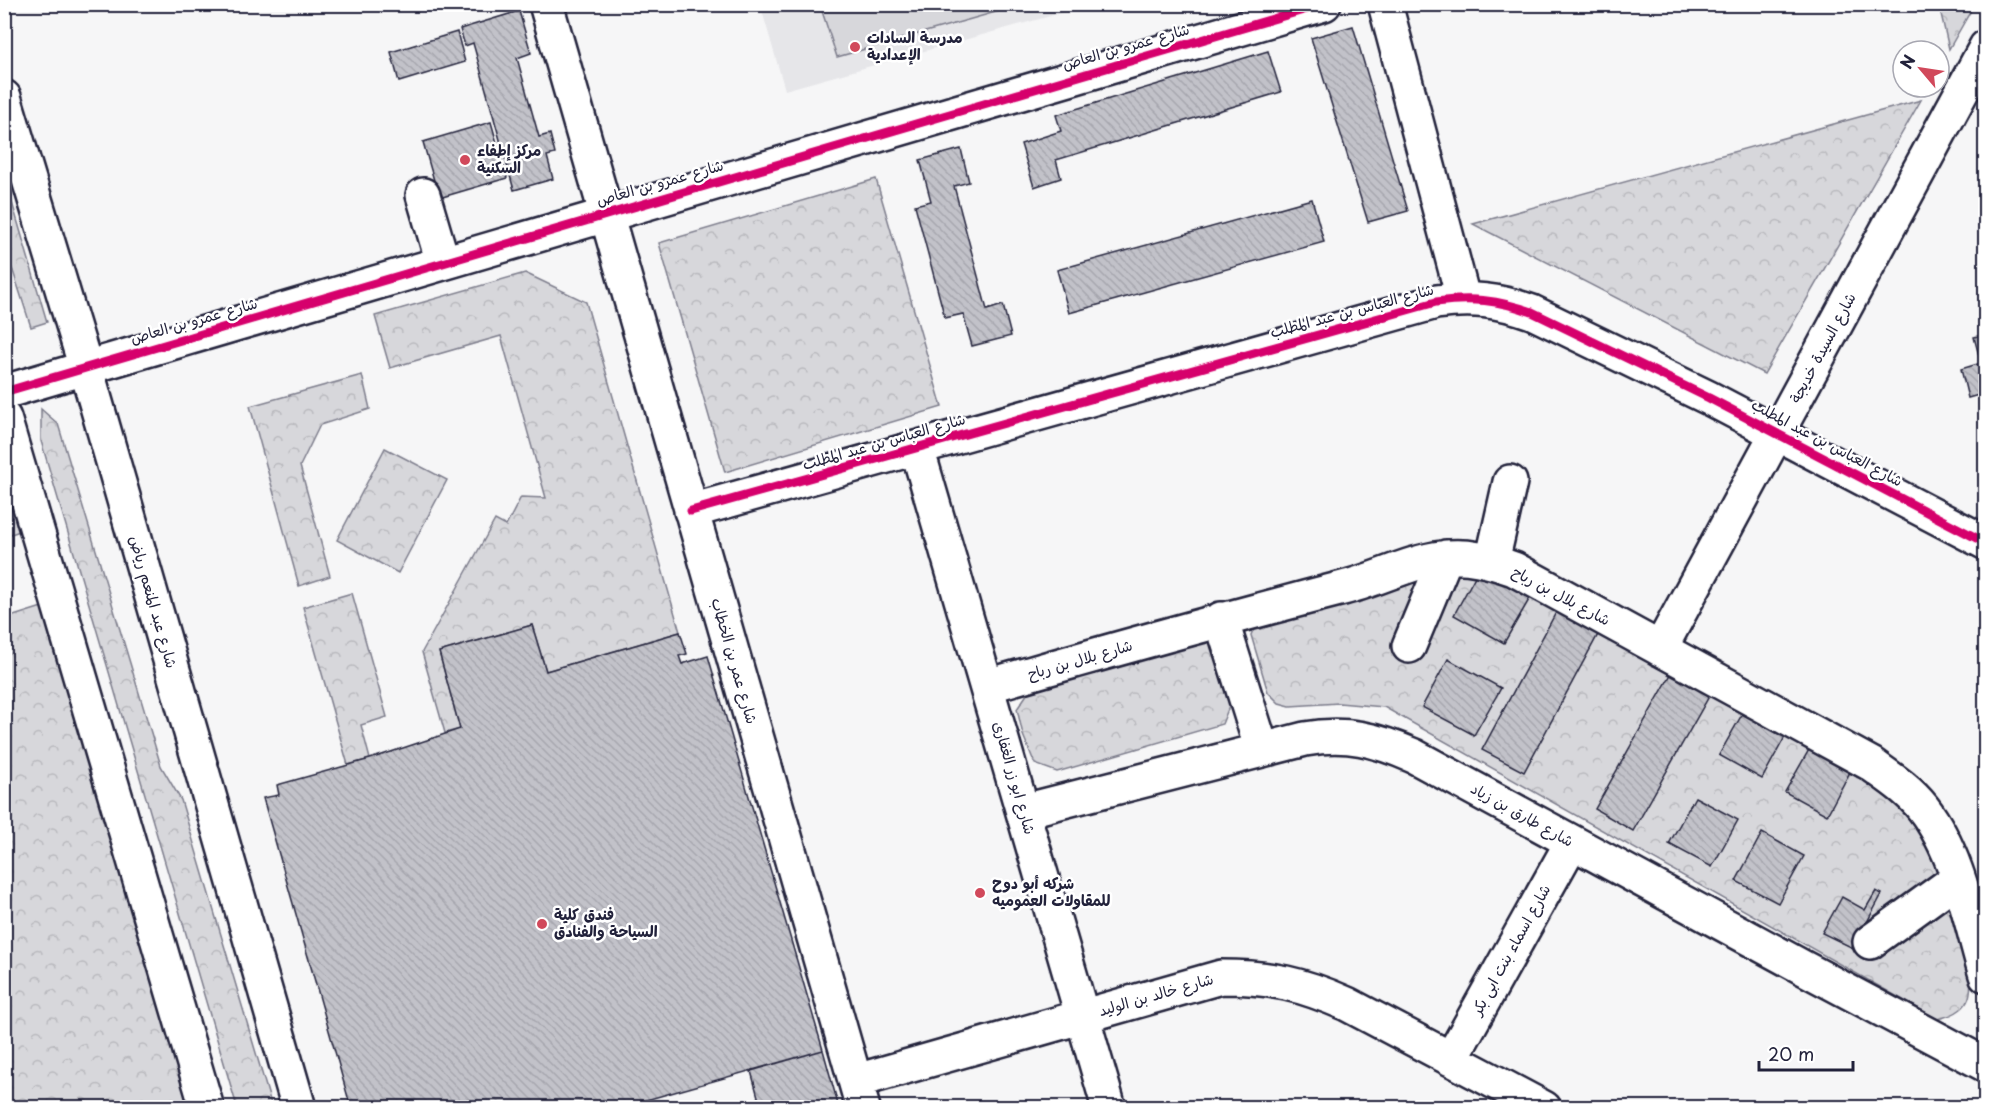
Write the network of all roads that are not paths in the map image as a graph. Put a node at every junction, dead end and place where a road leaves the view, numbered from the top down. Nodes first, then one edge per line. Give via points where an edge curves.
1 (546, 4) edge
2 (1324, 4) edge
3 (1385, 4) edge
4 (1986, 47) edge
5 (4, 97) edge
6 (423, 195) dead end
7 (605, 215) junction
8 (443, 263) junction
9 (1463, 298) junction
10 (86, 368) junction
11 (4, 392) edge
12 (4, 418) edge
13 (1777, 434) junction
14 (917, 448) junction
15 (1510, 482) dead end
16 (691, 511) junction
17 (1986, 543) edge
18 (1446, 557) junction
19 (1492, 562) junction
20 (1221, 619) junction
21 (1409, 646) dead end
22 (1660, 650) junction
23 (987, 687) junction
24 (1262, 750) junction
25 (1024, 811) junction
26 (1572, 842) junction
27 (1957, 879) junction
28 (1870, 942) dead end
29 (1986, 975) edge
30 (1083, 1016) junction
31 (1451, 1059) junction
32 (1986, 1065) edge
33 (860, 1094) edge
34 (207, 1107) edge
35 (299, 1107) edge
36 (1109, 1107) edge
37 (1544, 1107) edge

1 - 7 street, شارع عمر بن الخطاب
2 - 7 street, شارع عمرو بن العاص
3 - 9 street
4 - 13 street, شارع السيدة خديجة
5 - 10 street, شارع عبد المنعم رياض
6 - 8 street
7 - 8 street, شارع عمرو بن العاص
7 - 16 street, شارع عمر بن الخطاب
8 - 10 street, شارع عمرو بن العاص
9 - 13 street, شارع العباس بن عبد المطلب via 1508,303 1532,312
9 - 14 street, شارع العباس بن عبد المطلب via 1436,302
10 - 11 street, شارع عمرو بن العاص
10 - 35 street, شارع عبد المنعم رياض
12 - 34 street
13 - 17 street, شارع العباس بن عبد المطلب
13 - 22 street, شارع السيدة خديجة
14 - 16 street, شارع العباس بن عبد المطلب
14 - 23 street, شارع ابو زر الغفارى
15 - 19 street
16 - 33 street, شارع عمر بن الخطاب
18 - 19 street, شارع بلال بن رباح
18 - 20 street, شارع بلال بن رباح via 1422,561 1362,584
18 - 21 street
19 - 22 street, شارع بلال بن رباح via 1514,569
20 - 23 street, شارع بلال بن رباح
20 - 24 street
22 - 27 street, شارع بلال بن رباح via 1871,764 1901,786 1935,825
23 - 25 street, شارع ابو زر الغفارى
24 - 25 street, شارع طارق بن زياد
24 - 26 street, شارع طارق بن زياد via 1324,736 1364,737 1414,756
25 - 30 street, شارع ابو زر الغفارى
26 - 31 street, شارع اسماء بنت ابى بكر
26 - 32 street, شارع طارق بن زياد
27 - 28 street
27 - 29 street, شارع بلال بن رباح
30 - 31 street, شارع خالد بن الوليد via 1221,977 1254,977 1317,990
30 - 33 street, شارع خالد بن الوليد
30 - 36 street, شارع ابو زر الغفارى
31 - 37 street, شارع خالد بن الوليد

